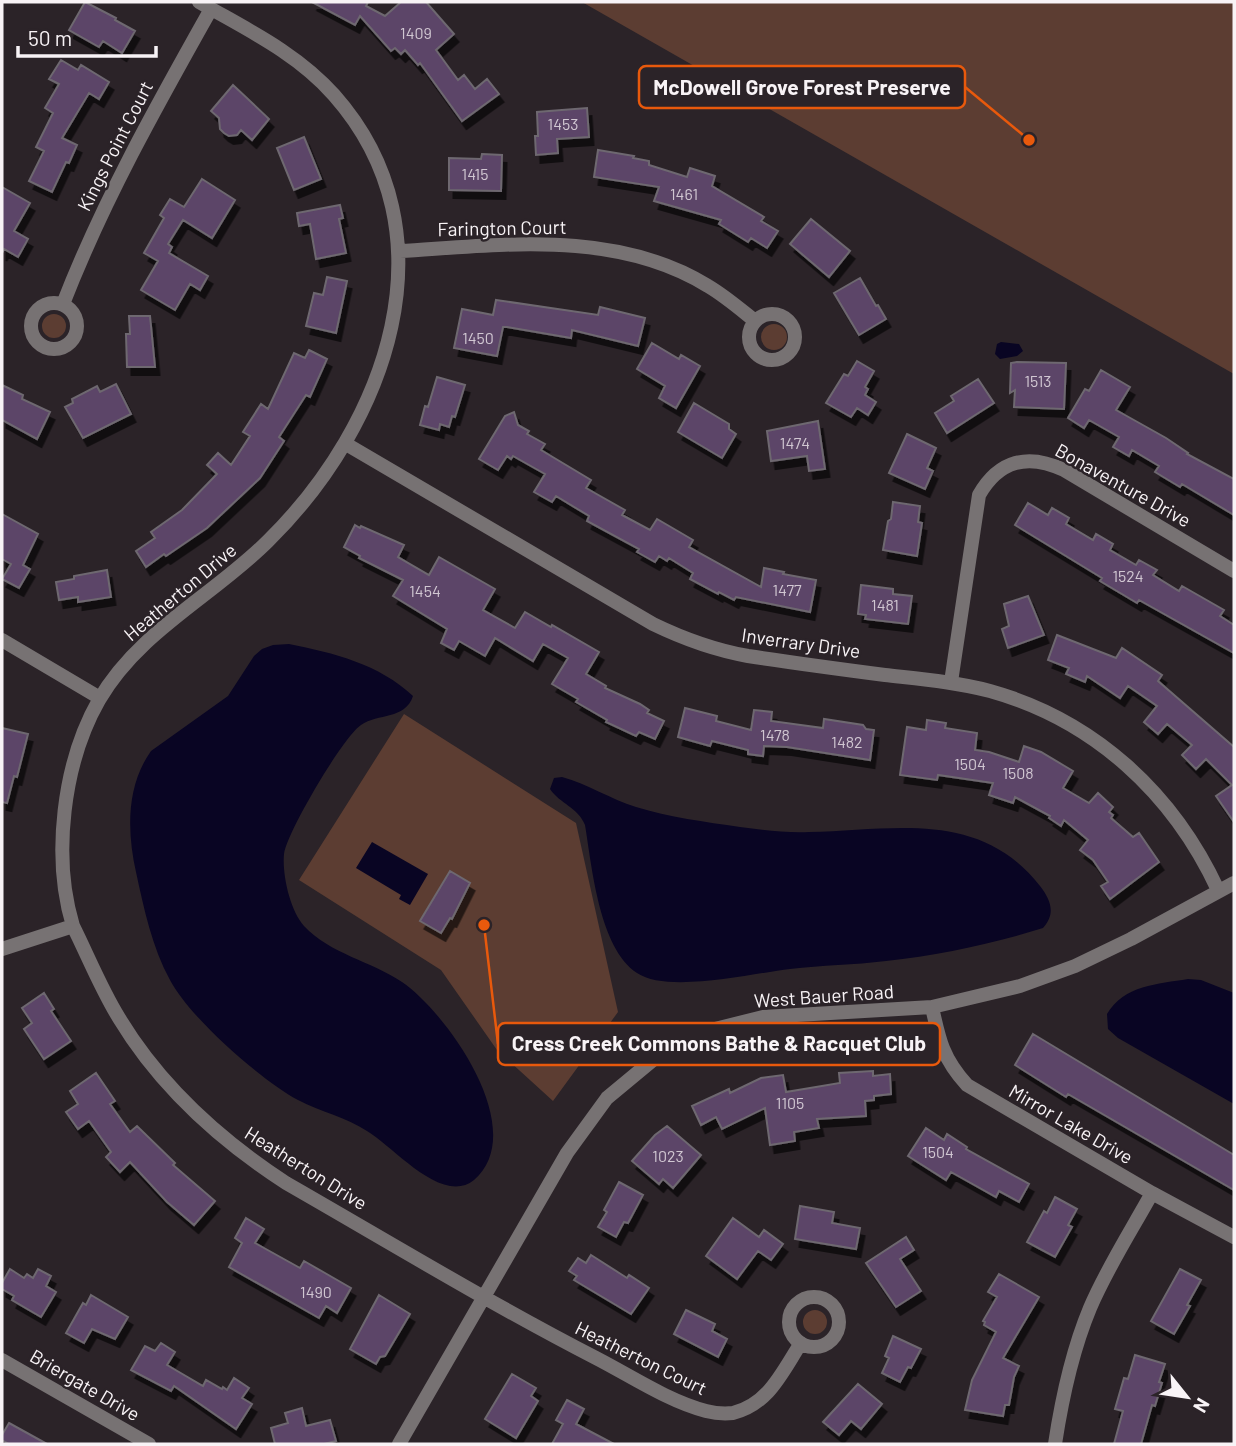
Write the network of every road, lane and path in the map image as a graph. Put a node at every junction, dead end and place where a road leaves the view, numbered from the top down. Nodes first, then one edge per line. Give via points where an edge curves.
1 (205, 5) edge
2 (400, 251) junction
3 (63, 304) dead end
4 (755, 321) dead end
5 (346, 444) junction
6 (1234, 571) edge
7 (2, 640) edge
8 (951, 682) junction
9 (100, 698) junction
10 (1234, 883) edge
11 (1218, 890) junction
12 (73, 926) junction
13 (2, 948) edge
14 (932, 1007) junction
15 (1152, 1193) junction
16 (1234, 1237) edge
17 (485, 1297) junction
18 (801, 1343) dead end
19 (2, 1360) edge
20 (149, 1444) edge
21 (399, 1444) edge
22 (1055, 1444) edge

1 - 2 street, Heatherton Drive via 306,67 349,112 378,162 392,202
1 - 3 street, Kings Point Court via 107,201
2 - 4 street, Farington Court via 531,244 609,250 706,284
2 - 5 street, Heatherton Drive via 397,305 388,344
5 - 8 street, Inverrary Drive via 684,639 748,656
5 - 9 street, Heatherton Drive via 280,529 238,570 150,638
6 - 8 street, Bonaventure Drive via 1048,462 1019,461 1003,467 979,495
7 - 9 street
8 - 11 street, Inverrary Drive via 1034,706 1105,746 1166,805
9 - 12 street, Heatherton Drive via 71,774 63,817 62,850
10 - 11 street, West Bauer Road
11 - 14 street, West Bauer Road via 1075,966 1020,986
12 - 13 street
12 - 17 street, Heatherton Drive via 136,1044 218,1133 286,1183
14 - 15 street, Mirror Lake Drive via 945,1057 967,1085
14 - 17 street, West Bauer Road via 763,1017 715,1029 654,1059 607,1098 567,1153
15 - 16 street, Mirror Lake Drive
15 - 22 street via 1091,1306 1077,1343
17 - 18 street, Heatherton Court via 663,1393 714,1412 732,1413 762,1399
17 - 21 street, West Bauer Road
19 - 20 street, Briergate Drive

